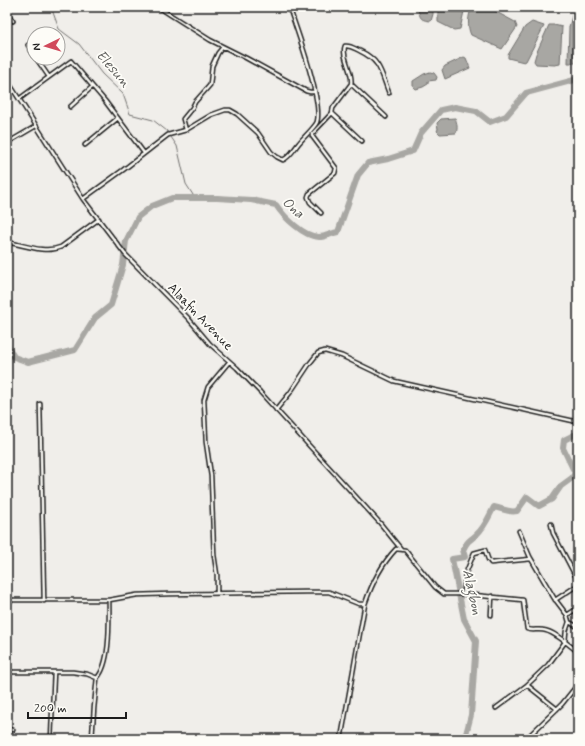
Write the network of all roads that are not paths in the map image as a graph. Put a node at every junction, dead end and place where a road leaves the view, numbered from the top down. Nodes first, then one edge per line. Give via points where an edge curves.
1 (158, 7) edge
2 (289, 7) edge
3 (7, 13) edge
4 (13, 21) dead end
5 (223, 47) junction
6 (41, 66) edge
7 (48, 77) junction
8 (7, 80) edge
9 (351, 84) junction
10 (92, 87) junction
11 (314, 92) junction
12 (389, 93) dead end
13 (19, 99) junction
14 (70, 107) dead end
15 (332, 113) junction
16 (386, 117) dead end
17 (118, 118) junction
18 (317, 120) junction
19 (323, 123) junction
20 (36, 126) junction
21 (186, 130) junction
22 (362, 141) dead end
23 (7, 143) edge
24 (85, 145) dead end
25 (144, 153) junction
26 (83, 199) junction
27 (321, 213) dead end
28 (99, 219) junction
29 (7, 242) edge
30 (230, 362) junction
31 (40, 404) dead end
32 (276, 410) junction
33 (578, 422) edge
34 (551, 524) dead end
35 (519, 531) dead end
36 (401, 549) junction
37 (531, 559) junction
38 (578, 581) edge
39 (578, 585) edge
40 (217, 592) junction
41 (463, 594) junction
42 (492, 596) junction
43 (7, 600) edge
44 (109, 600) junction
45 (555, 600) junction
46 (44, 601) junction
47 (365, 604) junction
48 (578, 608) edge
49 (567, 615) junction
50 (491, 616) dead end
51 (569, 622) junction
52 (578, 627) edge
53 (565, 642) junction
54 (578, 652) edge
55 (7, 672) edge
56 (54, 672) junction
57 (97, 678) junction
58 (578, 684) edge
59 (527, 685) junction
60 (496, 708) dead end
61 (557, 709) junction
62 (7, 729) edge
63 (13, 730) dead end
64 (530, 735) dead end
65 (50, 739) edge
66 (92, 739) edge
67 (341, 739) edge

1 - 5 street
2 - 11 street
3 - 4 street
5 - 11 street
5 - 21 street via 212,66 210,85 183,119
6 - 7 street
7 - 10 street via 71,61
7 - 13 street
8 - 13 street, Alaafin Avenue
9 - 12 street via 344,49 347,45 375,61
9 - 15 street
9 - 16 street
10 - 14 street
10 - 17 street
11 - 18 street via 318,110
13 - 20 street, Alaafin Avenue
15 - 19 street
15 - 22 street
17 - 24 street
17 - 25 street
18 - 19 street
18 - 21 street via 283,160 271,152 258,132 230,110 221,111
19 - 27 street via 312,136 336,170 308,197
20 - 23 street
20 - 26 street, Alaafin Avenue
21 - 25 street via 170,134
25 - 26 street
26 - 28 street, Alaafin Avenue
28 - 29 street via 56,250
28 - 30 street, Alaafin Avenue via 125,254
30 - 32 street, Alaafin Avenue
30 - 40 street via 208,387 204,400
31 - 46 street
32 - 33 street via 310,363 324,351 342,356 394,381
32 - 36 street, Alaafin Avenue
34 - 38 street
35 - 37 street
36 - 41 street, Alaafin Avenue via 408,553 440,592
36 - 47 street via 396,549 382,566
37 - 41 street via 491,563 485,550 474,553 465,575
37 - 45 street
39 - 45 street
40 - 44 street via 137,595
40 - 47 street via 329,592
41 - 42 street
42 - 50 street
42 - 53 street via 523,600 527,629 544,630
43 - 46 street
44 - 46 street
44 - 57 street via 106,657
45 - 49 street
47 - 67 street
48 - 49 street
49 - 51 street
51 - 52 street
51 - 53 street
53 - 54 street
53 - 59 street via 548,665
55 - 56 street
56 - 57 street via 87,674
56 - 65 street
57 - 66 street
58 - 61 street
59 - 60 street
59 - 61 street
61 - 64 street
62 - 63 street

